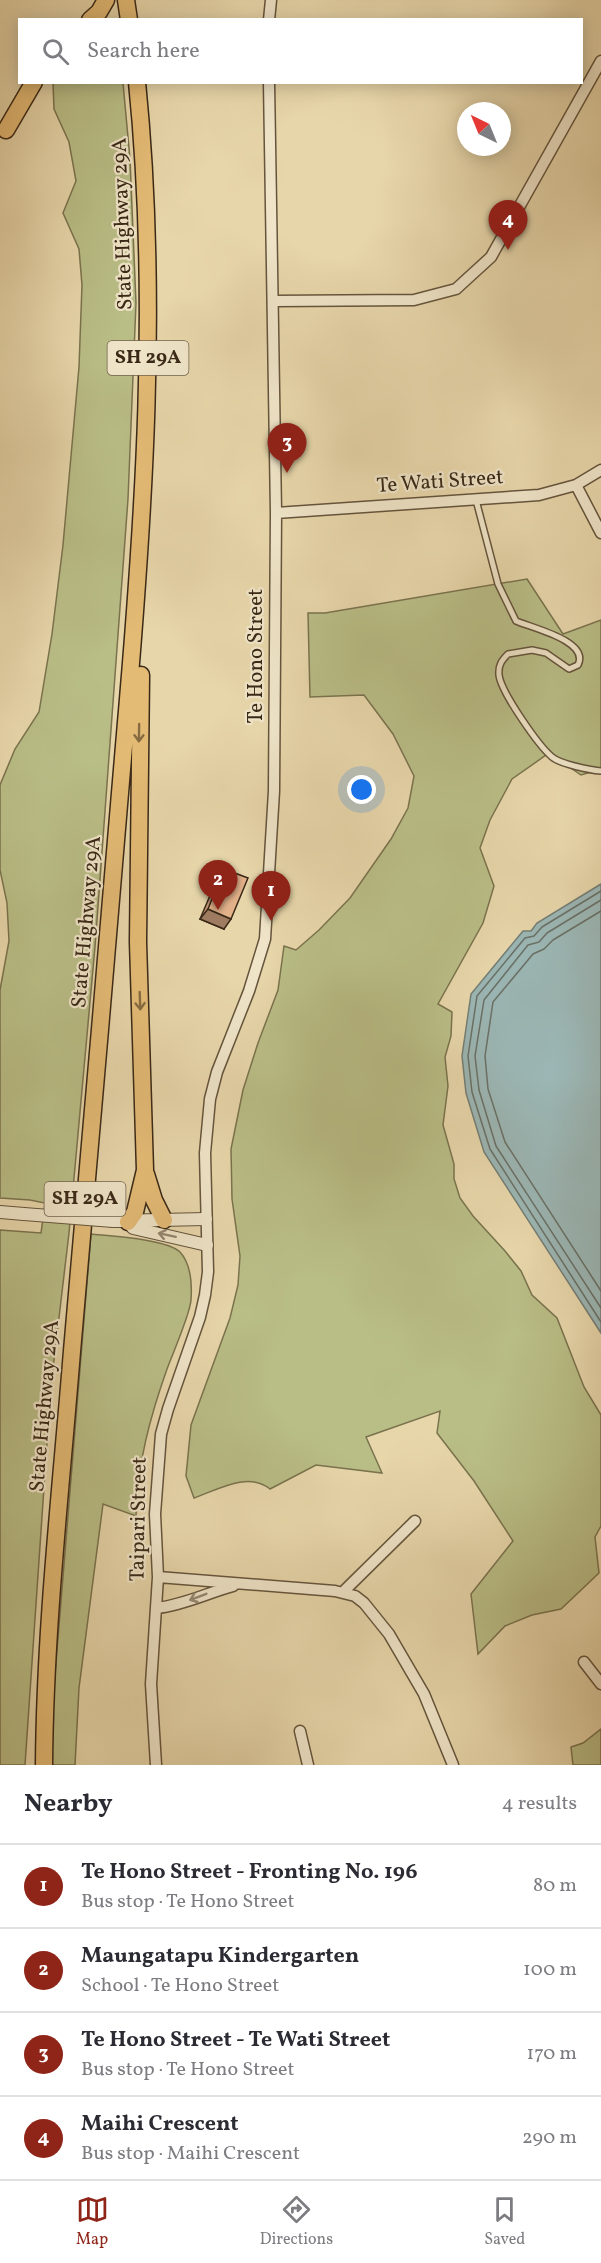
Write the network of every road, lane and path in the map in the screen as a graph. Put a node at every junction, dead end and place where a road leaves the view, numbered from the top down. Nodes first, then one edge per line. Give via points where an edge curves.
1 (105, 0) edge
2 (126, 0) edge
3 (271, 0) edge
4 (92, 18) edge
5 (129, 18) edge
6 (269, 18) edge
7 (601, 61) edge
8 (33, 84) edge
9 (137, 84) edge
10 (269, 84) edge
11 (3, 135) edge
12 (274, 301) junction
13 (601, 470) edge
14 (576, 485) junction
15 (476, 498) junction
16 (276, 513) junction
17 (601, 533) edge
18 (134, 633) junction
19 (601, 771) edge
20 (145, 1170) junction
21 (0, 1212) edge
22 (206, 1219) junction
23 (164, 1220) junction
24 (120, 1221) junction
25 (207, 1245) junction
26 (415, 1521) dead end
27 (158, 1577) junction
28 (239, 1585) junction
29 (343, 1592) junction
30 (157, 1608) junction
31 (584, 1662) dead end
32 (601, 1684) edge
33 (300, 1731) dead end
34 (44, 1765) edge
35 (156, 1765) edge
36 (308, 1765) edge
37 (453, 1765) edge

1 - 4 highway
2 - 5 highway
3 - 6 street
7 - 12 street via 491,257 456,289 414,300
8 - 11 highway
9 - 18 highway, State Highway 29A / SH 29A via 149,282
10 - 12 street, Te Hono Street
12 - 16 street, Te Hono Street
13 - 14 street, Te Wati Street
14 - 15 street, Te Wati Street via 539,495
14 - 17 street
15 - 16 street, Te Wati Street
15 - 19 lane via 498,584 516,621 567,642 581,659 569,669 546,653 532,650 508,654 500,663 501,686 553,758
16 - 22 street, Te Hono Street via 274,791 265,939 210,1100 205,1153
18 -> 20 highway, SH 29A via 141,669 138,942
18 - 34 highway, State Highway 29A / SH 29A via 51,1602
20 - 23 highway, SH 29A
20 - 24 highway, SH 29A via 135,1212
21 - 24 street, bridge
22 - 23 street
22 - 25 street, Taipari Street
23 - 24 street
25 -> 24 street via 133,1228
25 - 27 street, Taipari Street via 208,1272 200,1317 161,1434 155,1514
26 - 29 street
27 - 28 street
27 - 30 street, Taipari Street
28 - 29 street
28 -> 30 street via 176,1606
29 - 37 street via 364,1603 389,1634 424,1694
30 - 35 street, Taipari Street via 152,1684
31 - 32 street
33 - 36 street

